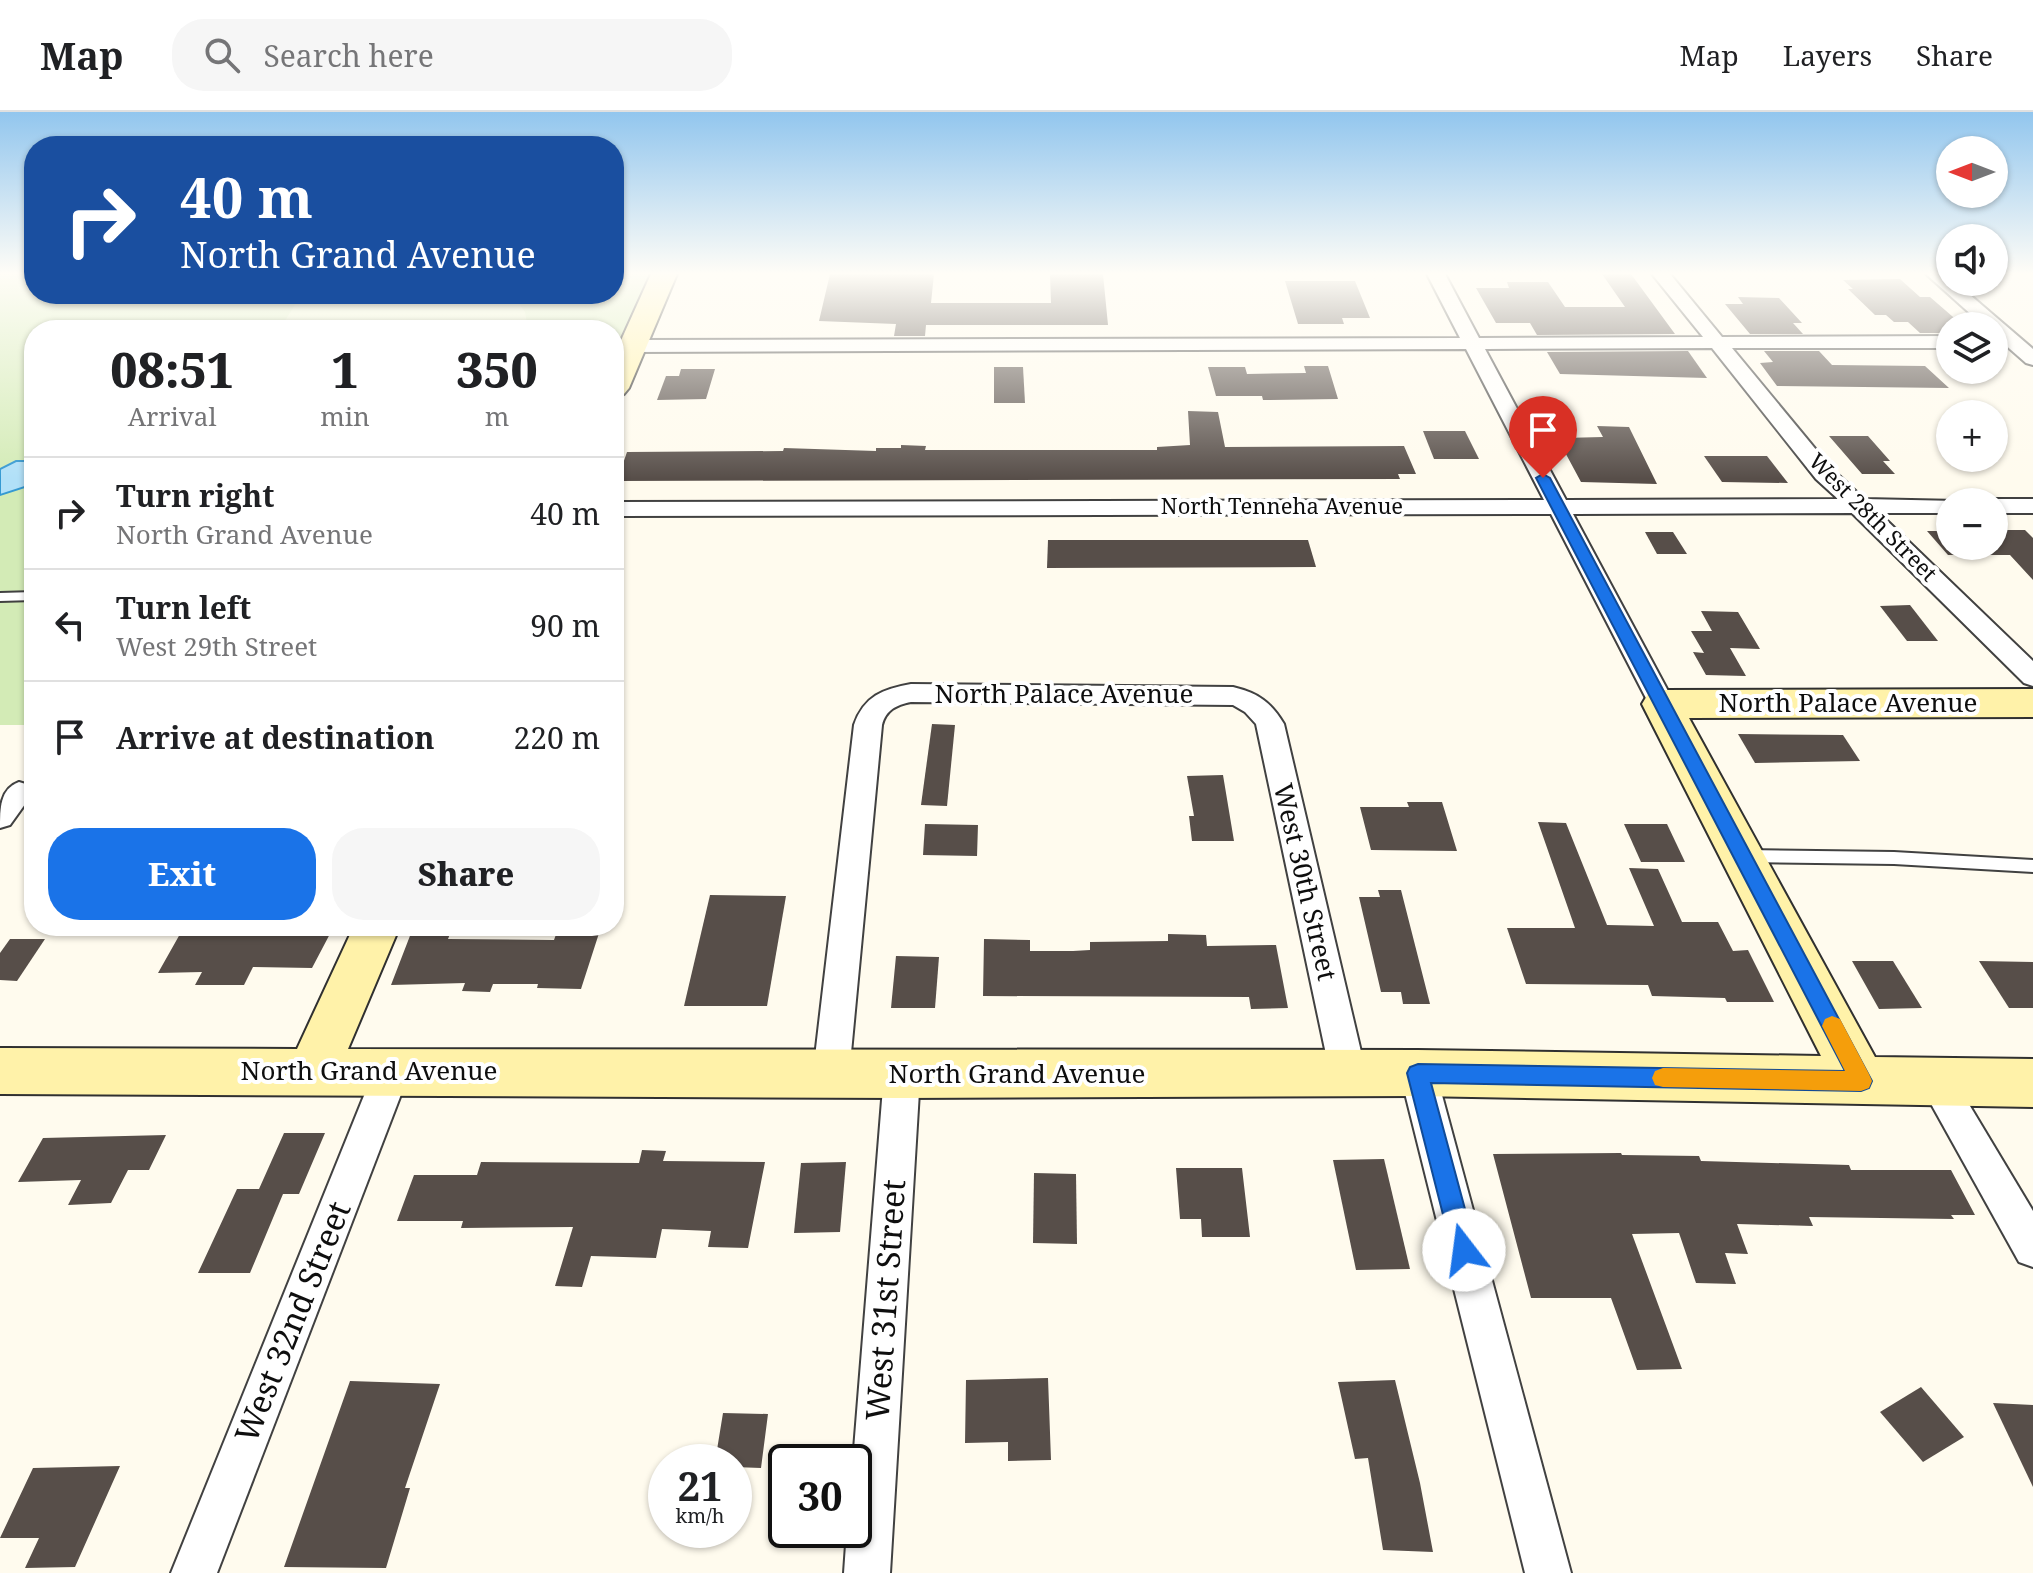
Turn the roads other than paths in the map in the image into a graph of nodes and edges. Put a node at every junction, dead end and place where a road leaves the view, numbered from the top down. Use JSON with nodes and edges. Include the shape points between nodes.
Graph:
{"nodes":[{"id":1,"x":635,"y":342,"type":"edge"},
{"id":2,"x":1908,"y":342,"type":"edge"},
{"id":3,"x":2014,"y":342,"type":"edge"},
{"id":4,"x":1472,"y":343,"type":"junction"},
{"id":5,"x":1717,"y":343,"type":"junction"},
{"id":6,"x":633,"y":346,"type":"junction"},
{"id":7,"x":2033,"y":359,"type":"edge"},
{"id":8,"x":624,"y":366,"type":"edge"},
{"id":9,"x":1557,"y":505,"type":"junction"},
{"id":10,"x":1857,"y":506,"type":"junction"},
{"id":11,"x":1936,"y":506,"type":"edge"},
{"id":12,"x":2008,"y":506,"type":"edge"},
{"id":13,"x":2033,"y":506,"type":"edge"},
{"id":14,"x":624,"y":509,"type":"edge"},
{"id":15,"x":24,"y":596,"type":"edge"},
{"id":16,"x":0,"y":597,"type":"edge"},
{"id":17,"x":2033,"y":677,"type":"edge"},
{"id":18,"x":1248,"y":699,"type":"joint"},
{"id":19,"x":2033,"y":703,"type":"edge"},
{"id":20,"x":1662,"y":704,"type":"junction"},
{"id":21,"x":19,"y":793,"type":"dead end"},
{"id":22,"x":0,"y":817,"type":"edge"},
{"id":23,"x":1744,"y":856,"type":"junction"},
{"id":24,"x":2033,"y":866,"type":"edge"},
{"id":25,"x":373,"y":936,"type":"edge"},
{"id":26,"x":0,"y":1071,"type":"edge"},
{"id":27,"x":313,"y":1071,"type":"junction"},
{"id":28,"x":392,"y":1071,"type":"junction"},
{"id":29,"x":1348,"y":1073,"type":"junction"},
{"id":30,"x":1418,"y":1073,"type":"junction"},
{"id":31,"x":831,"y":1074,"type":"junction"},
{"id":32,"x":902,"y":1075,"type":"junction"},
{"id":33,"x":1861,"y":1081,"type":"junction"},
{"id":34,"x":1937,"y":1082,"type":"junction"},
{"id":35,"x":2033,"y":1083,"type":"edge"},
{"id":36,"x":2033,"y":1248,"type":"edge"},
{"id":37,"x":194,"y":1573,"type":"edge"},
{"id":38,"x":867,"y":1573,"type":"edge"},
{"id":39,"x":1548,"y":1573,"type":"edge"}],
"edges":[{"from":1,"to":6,"type":"street"},
{"from":2,"to":5,"type":"street"},
{"from":3,"to":7,"type":"street"},
{"from":4,"to":5,"type":"street"},
{"from":4,"to":6,"type":"street"},
{"from":4,"to":9,"type":"street"},
{"from":5,"to":10,"type":"street","name":"West 28th Street","via":[[1824,474]]},
{"from":6,"to":8,"type":"street"},
{"from":9,"to":10,"type":"street","name":"North Tenneha Avenue"},
{"from":9,"to":14,"type":"street","name":"North Tenneha Avenue"},
{"from":9,"to":20,"type":"street"},
{"from":10,"to":11,"type":"street","name":"North Tenneha Avenue"},
{"from":10,"to":17,"type":"street","name":"West 28th Street"},
{"from":12,"to":13,"type":"street"},
{"from":15,"to":16,"type":"lane"},
{"from":18,"to":29,"type":"street","name":"West 30th Street","via":[[1270,724]]},
{"from":18,"to":31,"type":"street","name":"North Palace Avenue","via":[[911,693],[882,701],[868,725]]},
{"from":19,"to":20,"type":"street","name":"North Palace Avenue"},
{"from":20,"to":23,"type":"street"},
{"from":21,"to":22,"type":"street"},
{"from":23,"to":24,"type":"lane"},
{"from":23,"to":33,"type":"street"},
{"from":25,"to":27,"type":"street"},
{"from":26,"to":27,"type":"street","name":"North Grand Avenue"},
{"from":27,"to":28,"type":"street","name":"North Grand Avenue"},
{"from":28,"to":31,"type":"street","name":"North Grand Avenue"},
{"from":28,"to":37,"type":"street","name":"West 32nd Street"},
{"from":29,"to":30,"type":"street","name":"North Grand Avenue"},
{"from":29,"to":32,"type":"street","name":"North Grand Avenue"},
{"from":30,"to":33,"type":"street","name":"North Grand Avenue"},
{"from":30,"to":39,"type":"street"},
{"from":31,"to":32,"type":"street","name":"North Grand Avenue"},
{"from":32,"to":38,"type":"street","name":"West 31st Street"},
{"from":33,"to":34,"type":"street","name":"North Grand Avenue"},
{"from":34,"to":35,"type":"street","name":"North Grand Avenue"},
{"from":34,"to":36,"type":"street"}]}
